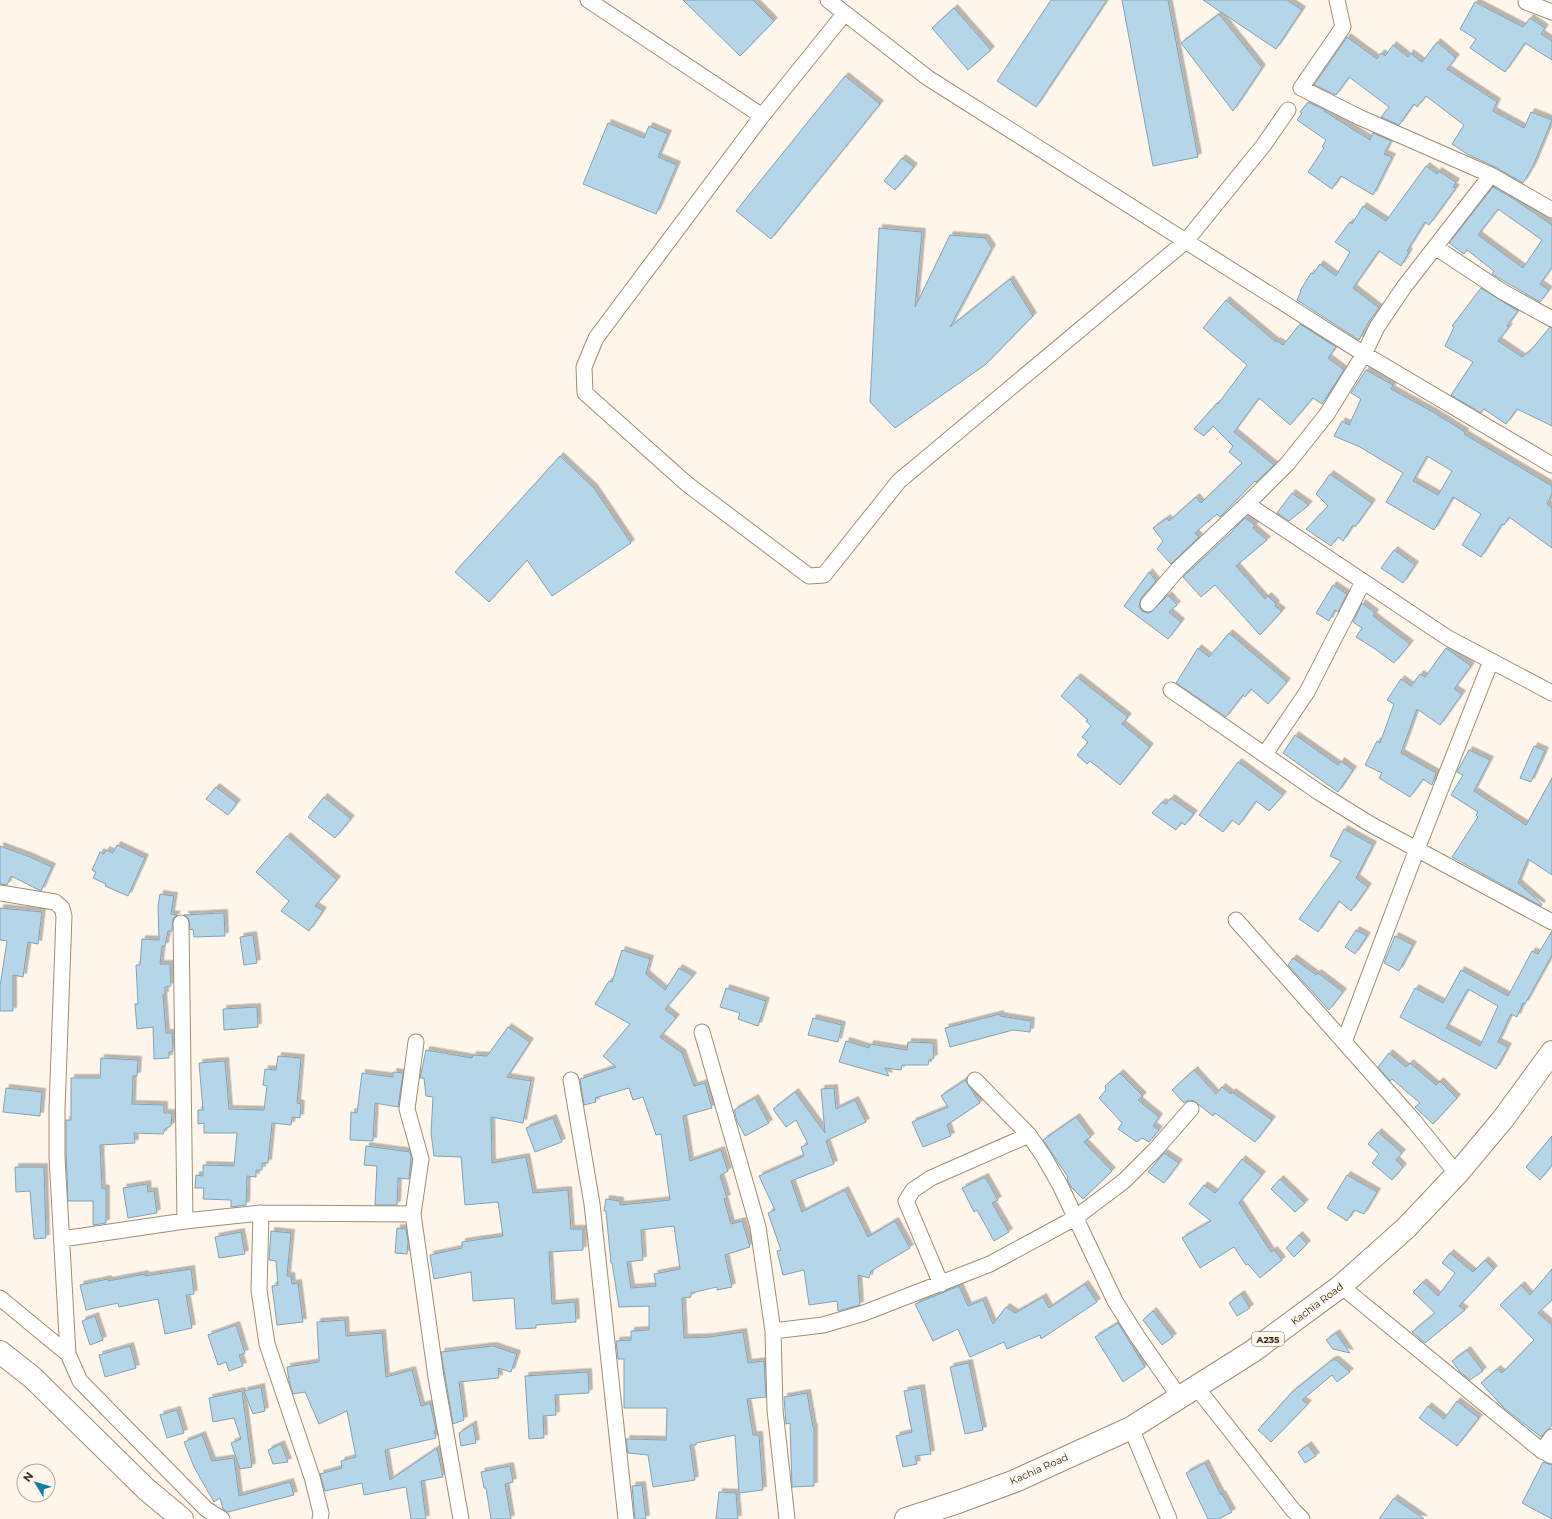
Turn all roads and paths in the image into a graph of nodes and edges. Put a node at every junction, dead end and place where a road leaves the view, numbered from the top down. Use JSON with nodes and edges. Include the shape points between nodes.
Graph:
{"nodes":[{"id":1,"x":588,"y":0,"type":"edge"},
{"id":2,"x":828,"y":0,"type":"edge"},
{"id":3,"x":1337,"y":0,"type":"edge"},
{"id":4,"x":1526,"y":2,"type":"dead end"},
{"id":5,"x":1552,"y":12,"type":"edge"},
{"id":6,"x":845,"y":13,"type":"junction"},
{"id":7,"x":1288,"y":110,"type":"dead end"},
{"id":8,"x":762,"y":116,"type":"junction"},
{"id":9,"x":1491,"y":175,"type":"junction"},
{"id":10,"x":1552,"y":210,"type":"edge"},
{"id":11,"x":1186,"y":241,"type":"junction"},
{"id":12,"x":1435,"y":247,"type":"junction"},
{"id":13,"x":1552,"y":319,"type":"edge"},
{"id":14,"x":1364,"y":354,"type":"junction"},
{"id":15,"x":1552,"y":465,"type":"edge"},
{"id":16,"x":1247,"y":504,"type":"junction"},
{"id":17,"x":1363,"y":582,"type":"junction"},
{"id":18,"x":1148,"y":604,"type":"dead end"},
{"id":19,"x":1491,"y":661,"type":"junction"},
{"id":20,"x":1171,"y":690,"type":"dead end"},
{"id":21,"x":1552,"y":693,"type":"edge"},
{"id":22,"x":1264,"y":754,"type":"junction"},
{"id":23,"x":1417,"y":849,"type":"junction"},
{"id":24,"x":0,"y":893,"type":"edge"},
{"id":25,"x":1236,"y":920,"type":"dead end"},
{"id":26,"x":1552,"y":922,"type":"edge"},
{"id":27,"x":181,"y":923,"type":"dead end"},
{"id":28,"x":702,"y":1032,"type":"dead end"},
{"id":29,"x":416,"y":1042,"type":"dead end"},
{"id":30,"x":1344,"y":1042,"type":"junction"},
{"id":31,"x":1551,"y":1056,"type":"edge"},
{"id":32,"x":571,"y":1080,"type":"dead end"},
{"id":33,"x":974,"y":1080,"type":"dead end"},
{"id":34,"x":1191,"y":1109,"type":"dead end"},
{"id":35,"x":1029,"y":1135,"type":"junction"},
{"id":36,"x":1457,"y":1174,"type":"junction"},
{"id":37,"x":262,"y":1213,"type":"junction"},
{"id":38,"x":413,"y":1214,"type":"junction"},
{"id":39,"x":1075,"y":1218,"type":"junction"},
{"id":40,"x":185,"y":1221,"type":"junction"},
{"id":41,"x":62,"y":1239,"type":"junction"},
{"id":42,"x":941,"y":1284,"type":"junction"},
{"id":43,"x":1341,"y":1286,"type":"junction"},
{"id":44,"x":0,"y":1298,"type":"edge"},
{"id":45,"x":774,"y":1331,"type":"junction"},
{"id":46,"x":0,"y":1352,"type":"edge"},
{"id":47,"x":68,"y":1354,"type":"junction"},
{"id":48,"x":1189,"y":1393,"type":"junction"},
{"id":49,"x":1132,"y":1428,"type":"junction"},
{"id":50,"x":1552,"y":1437,"type":"edge"},
{"id":51,"x":1547,"y":1454,"type":"edge"},
{"id":52,"x":182,"y":1519,"type":"edge"},
{"id":53,"x":222,"y":1519,"type":"edge"},
{"id":54,"x":320,"y":1519,"type":"edge"},
{"id":55,"x":461,"y":1519,"type":"edge"},
{"id":56,"x":626,"y":1519,"type":"edge"},
{"id":57,"x":786,"y":1519,"type":"edge"},
{"id":58,"x":906,"y":1519,"type":"edge"},
{"id":59,"x":1169,"y":1519,"type":"edge"},
{"id":60,"x":1302,"y":1519,"type":"edge"}],
"edges":[{"from":1,"to":8,"type":"street"},
{"from":2,"to":6,"type":"street"},
{"from":3,"to":9,"type":"street","via":[[1343,27],[1301,88],[1361,118]]},
{"from":4,"to":5,"type":"street"},
{"from":6,"to":8,"type":"street"},
{"from":6,"to":11,"type":"street","via":[[928,78]]},
{"from":7,"to":11,"type":"street","via":[[1263,146]]},
{"from":8,"to":11,"type":"street","via":[[596,338],[584,367],[585,393],[687,484],[809,576],[824,575],[899,480]]},
{"from":9,"to":10,"type":"street"},
{"from":9,"to":12,"type":"street"},
{"from":11,"to":14,"type":"street"},
{"from":12,"to":13,"type":"street","via":[[1503,292]]},
{"from":12,"to":14,"type":"street","via":[[1396,298],[1377,327]]},
{"from":14,"to":15,"type":"street"},
{"from":14,"to":16,"type":"street","via":[[1328,414],[1288,463]]},
{"from":16,"to":17,"type":"street"},
{"from":16,"to":18,"type":"street","via":[[1178,570]]},
{"from":17,"to":19,"type":"street","via":[[1448,638]]},
{"from":17,"to":22,"type":"street","via":[[1307,692]]},
{"from":19,"to":21,"type":"street"},
{"from":19,"to":23,"type":"street"},
{"from":20,"to":22,"type":"street"},
{"from":22,"to":23,"type":"street","via":[[1320,793]]},
{"from":23,"to":26,"type":"street"},
{"from":23,"to":30,"type":"street"},
{"from":24,"to":41,"type":"street","via":[[55,902],[62,908],[64,916],[57,1108]]},
{"from":25,"to":30,"type":"street"},
{"from":27,"to":40,"type":"street"},
{"from":28,"to":45,"type":"street","via":[[758,1227]]},
{"from":29,"to":38,"type":"street","via":[[408,1109],[421,1159]]},
{"from":30,"to":36,"type":"street"},
{"from":31,"to":36,"type":"highway","name":"Kachia Road","number":"A235"},
{"from":32,"to":56,"type":"street","via":[[592,1204]]},
{"from":33,"to":35,"type":"street"},
{"from":34,"to":39,"type":"street","via":[[1124,1182]]},
{"from":35,"to":39,"type":"street","via":[[1060,1185]]},
{"from":35,"to":42,"type":"street","via":[[931,1178],[914,1190],[906,1201]]},
{"from":36,"to":43,"type":"highway","name":"Kachia Road","number":"A235","via":[[1406,1228]]},
{"from":37,"to":38,"type":"street"},
{"from":37,"to":40,"type":"street"},
{"from":37,"to":54,"type":"street","via":[[259,1290],[267,1344],[312,1477],[321,1513]]},
{"from":38,"to":55,"type":"street","via":[[436,1377]]},
{"from":39,"to":42,"type":"street","via":[[990,1264]]},
{"from":39,"to":48,"type":"street","via":[[1115,1301],[1137,1336]]},
{"from":40,"to":41,"type":"street"},
{"from":41,"to":47,"type":"street"},
{"from":42,"to":45,"type":"street","via":[[864,1313],[823,1325]]},
{"from":43,"to":48,"type":"highway","name":"Kachia Road","number":"A235"},
{"from":43,"to":51,"type":"street"},
{"from":44,"to":47,"type":"street"},
{"from":45,"to":57,"type":"street","via":[[775,1410]]},
{"from":46,"to":52,"type":"highway","via":[[33,1378],[146,1489]]},
{"from":47,"to":53,"type":"street","via":[[80,1381],[206,1509]]},
{"from":48,"to":49,"type":"highway","name":"Kachia Road","number":"A235"},
{"from":48,"to":60,"type":"street"},
{"from":49,"to":58,"type":"highway","name":"Kachia Road","number":"A235","via":[[1015,1481]]},
{"from":49,"to":59,"type":"street"},
{"from":50,"to":51,"type":"street"}]}
